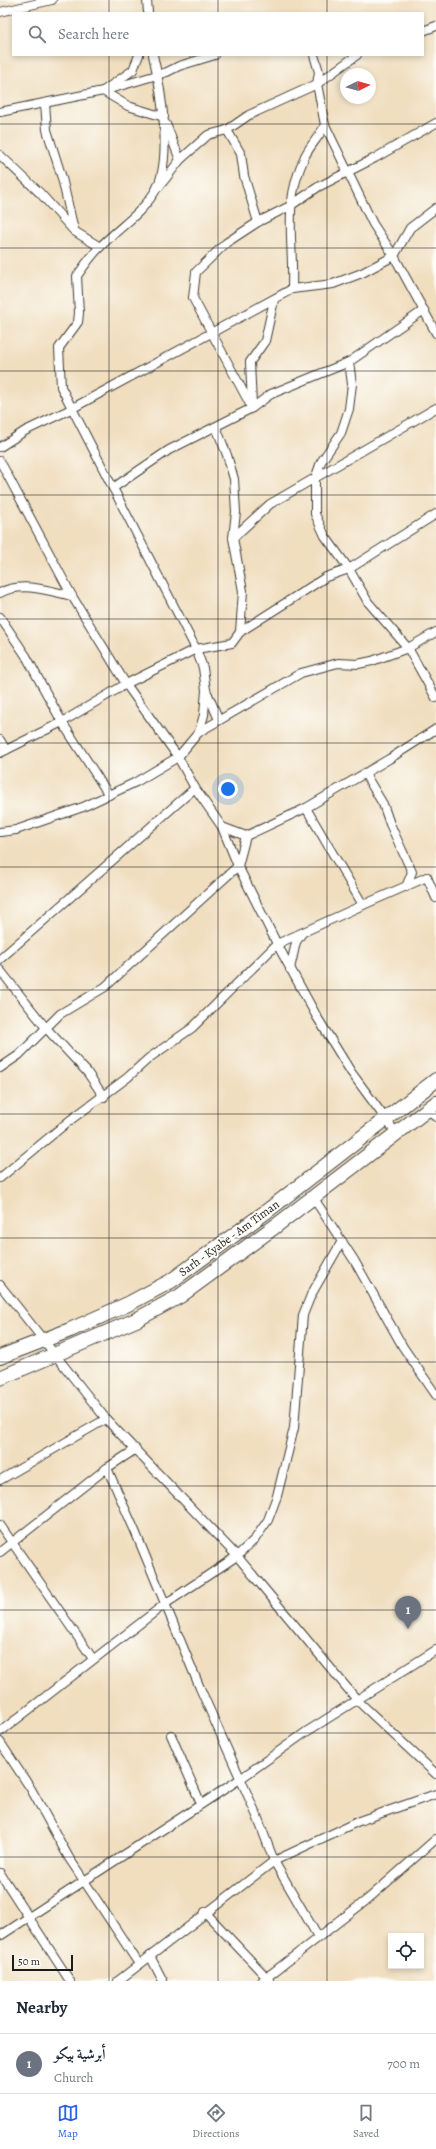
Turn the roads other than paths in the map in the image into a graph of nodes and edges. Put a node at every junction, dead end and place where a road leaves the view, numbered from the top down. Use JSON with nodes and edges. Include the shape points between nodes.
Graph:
{"nodes":[{"id":1,"x":52,"y":0,"type":"edge"},
{"id":2,"x":147,"y":0,"type":"edge"},
{"id":3,"x":41,"y":1,"type":"edge"},
{"id":4,"x":0,"y":12,"type":"edge"},
{"id":5,"x":148,"y":12,"type":"edge"},
{"id":6,"x":436,"y":26,"type":"edge"},
{"id":7,"x":424,"y":31,"type":"edge"},
{"id":8,"x":139,"y":56,"type":"edge"},
{"id":9,"x":153,"y":56,"type":"edge"},
{"id":10,"x":212,"y":56,"type":"edge"},
{"id":11,"x":314,"y":56,"type":"edge"},
{"id":12,"x":356,"y":56,"type":"edge"},
{"id":13,"x":158,"y":74,"type":"junction"},
{"id":14,"x":317,"y":84,"type":"junction"},
{"id":15,"x":103,"y":91,"type":"junction"},
{"id":16,"x":45,"y":103,"type":"junction"},
{"id":17,"x":0,"y":112,"type":"edge"},
{"id":18,"x":164,"y":117,"type":"junction"},
{"id":19,"x":436,"y":123,"type":"edge"},
{"id":20,"x":325,"y":125,"type":"junction"},
{"id":21,"x":227,"y":130,"type":"junction"},
{"id":22,"x":0,"y":155,"type":"edge"},
{"id":23,"x":180,"y":160,"type":"junction"},
{"id":24,"x":349,"y":172,"type":"junction"},
{"id":25,"x":155,"y":193,"type":"junction"},
{"id":26,"x":290,"y":206,"type":"junction"},
{"id":27,"x":436,"y":208,"type":"edge"},
{"id":28,"x":258,"y":222,"type":"junction"},
{"id":29,"x":74,"y":231,"type":"junction"},
{"id":30,"x":100,"y":247,"type":"junction"},
{"id":31,"x":394,"y":256,"type":"junction"},
{"id":32,"x":292,"y":289,"type":"junction"},
{"id":33,"x":274,"y":300,"type":"junction"},
{"id":34,"x":424,"y":310,"type":"junction"},
{"id":35,"x":211,"y":333,"type":"junction"},
{"id":36,"x":436,"y":333,"type":"edge"},
{"id":37,"x":349,"y":362,"type":"junction"},
{"id":38,"x":252,"y":408,"type":"junction"},
{"id":39,"x":436,"y":408,"type":"edge"},
{"id":40,"x":71,"y":409,"type":"junction"},
{"id":41,"x":216,"y":427,"type":"junction"},
{"id":42,"x":0,"y":447,"type":"edge"},
{"id":43,"x":0,"y":461,"type":"edge"},
{"id":44,"x":315,"y":479,"type":"junction"},
{"id":45,"x":113,"y":488,"type":"junction"},
{"id":46,"x":436,"y":514,"type":"edge"},
{"id":47,"x":233,"y":538,"type":"junction"},
{"id":48,"x":349,"y":569,"type":"junction"},
{"id":49,"x":0,"y":593,"type":"edge"},
{"id":50,"x":72,"y":596,"type":"junction"},
{"id":51,"x":0,"y":617,"type":"edge"},
{"id":52,"x":240,"y":632,"type":"junction"},
{"id":53,"x":436,"y":632,"type":"edge"},
{"id":54,"x":408,"y":648,"type":"junction"},
{"id":55,"x":196,"y":649,"type":"junction"},
{"id":56,"x":126,"y":684,"type":"junction"},
{"id":57,"x":206,"y":690,"type":"junction"},
{"id":58,"x":436,"y":698,"type":"edge"},
{"id":59,"x":219,"y":720,"type":"junction"},
{"id":60,"x":62,"y":722,"type":"junction"},
{"id":61,"x":436,"y":728,"type":"edge"},
{"id":62,"x":199,"y":732,"type":"junction"},
{"id":63,"x":0,"y":740,"type":"edge"},
{"id":64,"x":3,"y":751,"type":"edge"},
{"id":65,"x":178,"y":757,"type":"junction"},
{"id":66,"x":365,"y":774,"type":"junction"},
{"id":67,"x":195,"y":788,"type":"junction"},
{"id":68,"x":109,"y":795,"type":"junction"},
{"id":69,"x":306,"y":808,"type":"junction"},
{"id":70,"x":222,"y":827,"type":"junction"},
{"id":71,"x":0,"y":832,"type":"edge"},
{"id":72,"x":246,"y":836,"type":"junction"},
{"id":73,"x":238,"y":866,"type":"junction"},
{"id":74,"x":427,"y":877,"type":"junction"},
{"id":75,"x":436,"y":883,"type":"edge"},
{"id":76,"x":406,"y":887,"type":"junction"},
{"id":77,"x":436,"y":898,"type":"edge"},
{"id":78,"x":363,"y":905,"type":"junction"},
{"id":79,"x":302,"y":932,"type":"junction"},
{"id":80,"x":276,"y":944,"type":"junction"},
{"id":81,"x":0,"y":959,"type":"edge"},
{"id":82,"x":290,"y":969,"type":"junction"},
{"id":83,"x":0,"y":970,"type":"edge"},
{"id":84,"x":46,"y":1028,"type":"junction"},
{"id":85,"x":0,"y":1068,"type":"edge"},
{"id":86,"x":436,"y":1080,"type":"edge"},
{"id":87,"x":104,"y":1097,"type":"junction"},
{"id":88,"x":434,"y":1110,"type":"edge"},
{"id":89,"x":385,"y":1119,"type":"junction"},
{"id":90,"x":396,"y":1133,"type":"junction"},
{"id":91,"x":0,"y":1178,"type":"edge"},
{"id":92,"x":313,"y":1197,"type":"junction"},
{"id":93,"x":342,"y":1241,"type":"junction"},
{"id":94,"x":0,"y":1285,"type":"edge"},
{"id":95,"x":44,"y":1339,"type":"junction"},
{"id":96,"x":55,"y":1356,"type":"junction"},
{"id":97,"x":0,"y":1357,"type":"edge"},
{"id":98,"x":0,"y":1378,"type":"edge"},
{"id":99,"x":436,"y":1395,"type":"edge"},
{"id":100,"x":106,"y":1419,"type":"junction"},
{"id":101,"x":136,"y":1449,"type":"junction"},
{"id":102,"x":107,"y":1468,"type":"junction"},
{"id":103,"x":0,"y":1480,"type":"edge"},
{"id":104,"x":0,"y":1525,"type":"edge"},
{"id":105,"x":13,"y":1542,"type":"junction"},
{"id":106,"x":0,"y":1552,"type":"edge"},
{"id":107,"x":237,"y":1556,"type":"junction"},
{"id":108,"x":165,"y":1604,"type":"junction"},
{"id":109,"x":436,"y":1650,"type":"edge"},
{"id":110,"x":93,"y":1659,"type":"junction"},
{"id":111,"x":358,"y":1701,"type":"junction"},
{"id":112,"x":0,"y":1732,"type":"edge"},
{"id":113,"x":171,"y":1735,"type":"dead end"},
{"id":114,"x":0,"y":1742,"type":"edge"},
{"id":115,"x":436,"y":1774,"type":"edge"},
{"id":116,"x":240,"y":1779,"type":"junction"},
{"id":117,"x":436,"y":1794,"type":"edge"},
{"id":118,"x":201,"y":1804,"type":"junction"},
{"id":119,"x":436,"y":1839,"type":"edge"},
{"id":120,"x":274,"y":1861,"type":"junction"},
{"id":121,"x":0,"y":1873,"type":"edge"},
{"id":122,"x":85,"y":1881,"type":"junction"},
{"id":123,"x":205,"y":1912,"type":"junction"},
{"id":124,"x":28,"y":1917,"type":"junction"},
{"id":125,"x":0,"y":1936,"type":"edge"},
{"id":126,"x":318,"y":1937,"type":"junction"},
{"id":127,"x":150,"y":1956,"type":"junction"},
{"id":128,"x":140,"y":1964,"type":"junction"},
{"id":129,"x":266,"y":1980,"type":"edge"},
{"id":130,"x":70,"y":1981,"type":"edge"},
{"id":131,"x":118,"y":1981,"type":"edge"},
{"id":132,"x":163,"y":1981,"type":"edge"}],
"edges":[{"from":1,"to":3,"type":"street"},
{"from":2,"to":5,"type":"street"},
{"from":3,"to":4,"type":"street"},
{"from":6,"to":7,"type":"street"},
{"from":8,"to":15,"type":"street","via":[[133,70]]},
{"from":9,"to":13,"type":"street"},
{"from":10,"to":13,"type":"street"},
{"from":11,"to":14,"type":"street","via":[[319,72]]},
{"from":12,"to":14,"type":"street"},
{"from":13,"to":15,"type":"street"},
{"from":13,"to":18,"type":"street"},
{"from":14,"to":20,"type":"street"},
{"from":14,"to":21,"type":"street","via":[[248,115]]},
{"from":15,"to":16,"type":"street"},
{"from":15,"to":18,"type":"street","via":[[128,106]]},
{"from":16,"to":17,"type":"street"},
{"from":16,"to":29,"type":"street","via":[[47,130],[62,178]]},
{"from":18,"to":23,"type":"street"},
{"from":18,"to":25,"type":"street","via":[[164,162]]},
{"from":19,"to":24,"type":"street"},
{"from":20,"to":24,"type":"street"},
{"from":20,"to":26,"type":"street","via":[[306,155],[295,182]]},
{"from":21,"to":23,"type":"street","via":[[208,135]]},
{"from":21,"to":28,"type":"street","via":[[241,154],[244,176]]},
{"from":22,"to":29,"type":"street","via":[[40,193]]},
{"from":23,"to":25,"type":"street"},
{"from":24,"to":26,"type":"street","via":[[318,187]]},
{"from":24,"to":31,"type":"street","via":[[373,224]]},
{"from":25,"to":30,"type":"street"},
{"from":26,"to":28,"type":"street"},
{"from":26,"to":32,"type":"street"},
{"from":27,"to":31,"type":"street","via":[[410,228]]},
{"from":28,"to":35,"type":"street","via":[[226,244],[196,272],[193,298]]},
{"from":29,"to":30,"type":"street"},
{"from":30,"to":40,"type":"street","via":[[77,276],[78,322],[59,348],[61,387]]},
{"from":31,"to":32,"type":"street","via":[[362,273],[333,284]]},
{"from":31,"to":34,"type":"street"},
{"from":32,"to":33,"type":"street"},
{"from":33,"to":35,"type":"street"},
{"from":33,"to":38,"type":"street","via":[[265,341],[250,362]]},
{"from":34,"to":36,"type":"street"},
{"from":34,"to":37,"type":"street"},
{"from":35,"to":38,"type":"street"},
{"from":35,"to":40,"type":"street"},
{"from":37,"to":38,"type":"street","via":[[271,394]]},
{"from":37,"to":44,"type":"street","via":[[352,384],[349,410],[340,433],[321,462]]},
{"from":38,"to":41,"type":"street"},
{"from":39,"to":44,"type":"street","via":[[336,464]]},
{"from":40,"to":42,"type":"street","via":[[25,431]]},
{"from":40,"to":45,"type":"street"},
{"from":41,"to":45,"type":"street","via":[[169,450]]},
{"from":41,"to":47,"type":"street","via":[[228,455],[234,479],[236,512]]},
{"from":43,"to":50,"type":"street"},
{"from":44,"to":47,"type":"street","via":[[270,504]]},
{"from":44,"to":48,"type":"street","via":[[315,514],[325,536]]},
{"from":45,"to":55,"type":"street"},
{"from":46,"to":48,"type":"street"},
{"from":47,"to":52,"type":"street","via":[[243,591]]},
{"from":48,"to":52,"type":"street","via":[[326,577]]},
{"from":48,"to":54,"type":"street","via":[[368,602]]},
{"from":49,"to":50,"type":"street","via":[[7,589],[22,588]]},
{"from":50,"to":56,"type":"street"},
{"from":51,"to":60,"type":"street","via":[[26,656]]},
{"from":52,"to":55,"type":"street","via":[[232,643]]},
{"from":53,"to":54,"type":"street"},
{"from":54,"to":58,"type":"street"},
{"from":54,"to":59,"type":"street","via":[[372,661],[358,664],[338,663],[301,673]]},
{"from":55,"to":56,"type":"street"},
{"from":55,"to":57,"type":"street","via":[[203,668]]},
{"from":56,"to":60,"type":"street"},
{"from":56,"to":65,"type":"street"},
{"from":57,"to":59,"type":"street"},
{"from":57,"to":62,"type":"street","via":[[204,715]]},
{"from":59,"to":62,"type":"street"},
{"from":60,"to":64,"type":"street"},
{"from":60,"to":68,"type":"street"},
{"from":61,"to":66,"type":"street"},
{"from":62,"to":65,"type":"street"},
{"from":63,"to":64,"type":"street"},
{"from":65,"to":67,"type":"street"},
{"from":65,"to":68,"type":"street"},
{"from":66,"to":69,"type":"street"},
{"from":66,"to":76,"type":"street","via":[[383,804],[412,872]]},
{"from":67,"to":70,"type":"street"},
{"from":67,"to":81,"type":"street"},
{"from":68,"to":71,"type":"street","via":[[16,830]]},
{"from":69,"to":72,"type":"street"},
{"from":69,"to":78,"type":"street"},
{"from":70,"to":72,"type":"street"},
{"from":70,"to":73,"type":"street"},
{"from":72,"to":73,"type":"street"},
{"from":73,"to":80,"type":"street"},
{"from":73,"to":84,"type":"street","via":[[105,987],[60,1014]]},
{"from":74,"to":75,"type":"street"},
{"from":74,"to":76,"type":"street"},
{"from":74,"to":77,"type":"street"},
{"from":76,"to":78,"type":"street"},
{"from":78,"to":79,"type":"street"},
{"from":79,"to":80,"type":"street"},
{"from":79,"to":82,"type":"street","via":[[296,942]]},
{"from":80,"to":82,"type":"street"},
{"from":80,"to":87,"type":"street","via":[[192,1028],[149,1058]]},
{"from":82,"to":89,"type":"street","via":[[351,1072]]},
{"from":83,"to":84,"type":"street"},
{"from":84,"to":85,"type":"street","via":[[19,1055]]},
{"from":84,"to":87,"type":"street","via":[[87,1072]]},
{"from":86,"to":89,"type":"highway","name":"Sarh - Kyabe - Am Timan"},
{"from":87,"to":91,"type":"street","via":[[68,1121]]},
{"from":88,"to":90,"type":"highway","name":"Sarh - Kyabe - Am Timan"},
{"from":89,"to":90,"type":"street"},
{"from":89,"to":95,"type":"highway","name":"Sarh - Kyabe - Am Timan","via":[[267,1211],[171,1281],[128,1304]]},
{"from":90,"to":92,"type":"highway","name":"Sarh - Kyabe - Am Timan"},
{"from":92,"to":93,"type":"street"},
{"from":92,"to":96,"type":"highway","name":"Sarh - Kyabe - Am Timan","via":[[180,1296],[136,1320]]},
{"from":93,"to":99,"type":"street","via":[[403,1347]]},
{"from":93,"to":107,"type":"street","via":[[311,1294],[303,1315],[294,1428],[277,1496],[268,1520],[255,1539]]},
{"from":94,"to":95,"type":"street"},
{"from":95,"to":96,"type":"street"},
{"from":95,"to":97,"type":"highway","name":"Sarh - Kyabe - Am Timan"},
{"from":96,"to":98,"type":"highway","name":"Sarh - Kyabe - Am Timan"},
{"from":96,"to":100,"type":"street"},
{"from":100,"to":101,"type":"street"},
{"from":100,"to":103,"type":"street"},
{"from":101,"to":102,"type":"street"},
{"from":101,"to":107,"type":"street"},
{"from":102,"to":105,"type":"street"},
{"from":102,"to":108,"type":"street"},
{"from":104,"to":105,"type":"street"},
{"from":105,"to":106,"type":"street"},
{"from":105,"to":110,"type":"street"},
{"from":107,"to":108,"type":"street"},
{"from":107,"to":111,"type":"street"},
{"from":108,"to":110,"type":"street"},
{"from":108,"to":116,"type":"street"},
{"from":109,"to":111,"type":"street"},
{"from":110,"to":112,"type":"street"},
{"from":111,"to":115,"type":"street"},
{"from":111,"to":116,"type":"street","via":[[306,1732]]},
{"from":113,"to":118,"type":"street"},
{"from":114,"to":122,"type":"street","via":[[31,1788],[69,1858]]},
{"from":116,"to":118,"type":"street"},
{"from":116,"to":120,"type":"street"},
{"from":117,"to":120,"type":"street","via":[[359,1821]]},
{"from":118,"to":122,"type":"street"},
{"from":119,"to":126,"type":"street","via":[[368,1900]]},
{"from":120,"to":123,"type":"street"},
{"from":120,"to":126,"type":"street"},
{"from":121,"to":124,"type":"street"},
{"from":122,"to":124,"type":"street"},
{"from":122,"to":128,"type":"street"},
{"from":123,"to":127,"type":"street"},
{"from":123,"to":129,"type":"street"},
{"from":124,"to":125,"type":"street"},
{"from":124,"to":130,"type":"street"},
{"from":126,"to":129,"type":"street"},
{"from":127,"to":128,"type":"street"},
{"from":127,"to":132,"type":"street"},
{"from":128,"to":131,"type":"street"}]}
